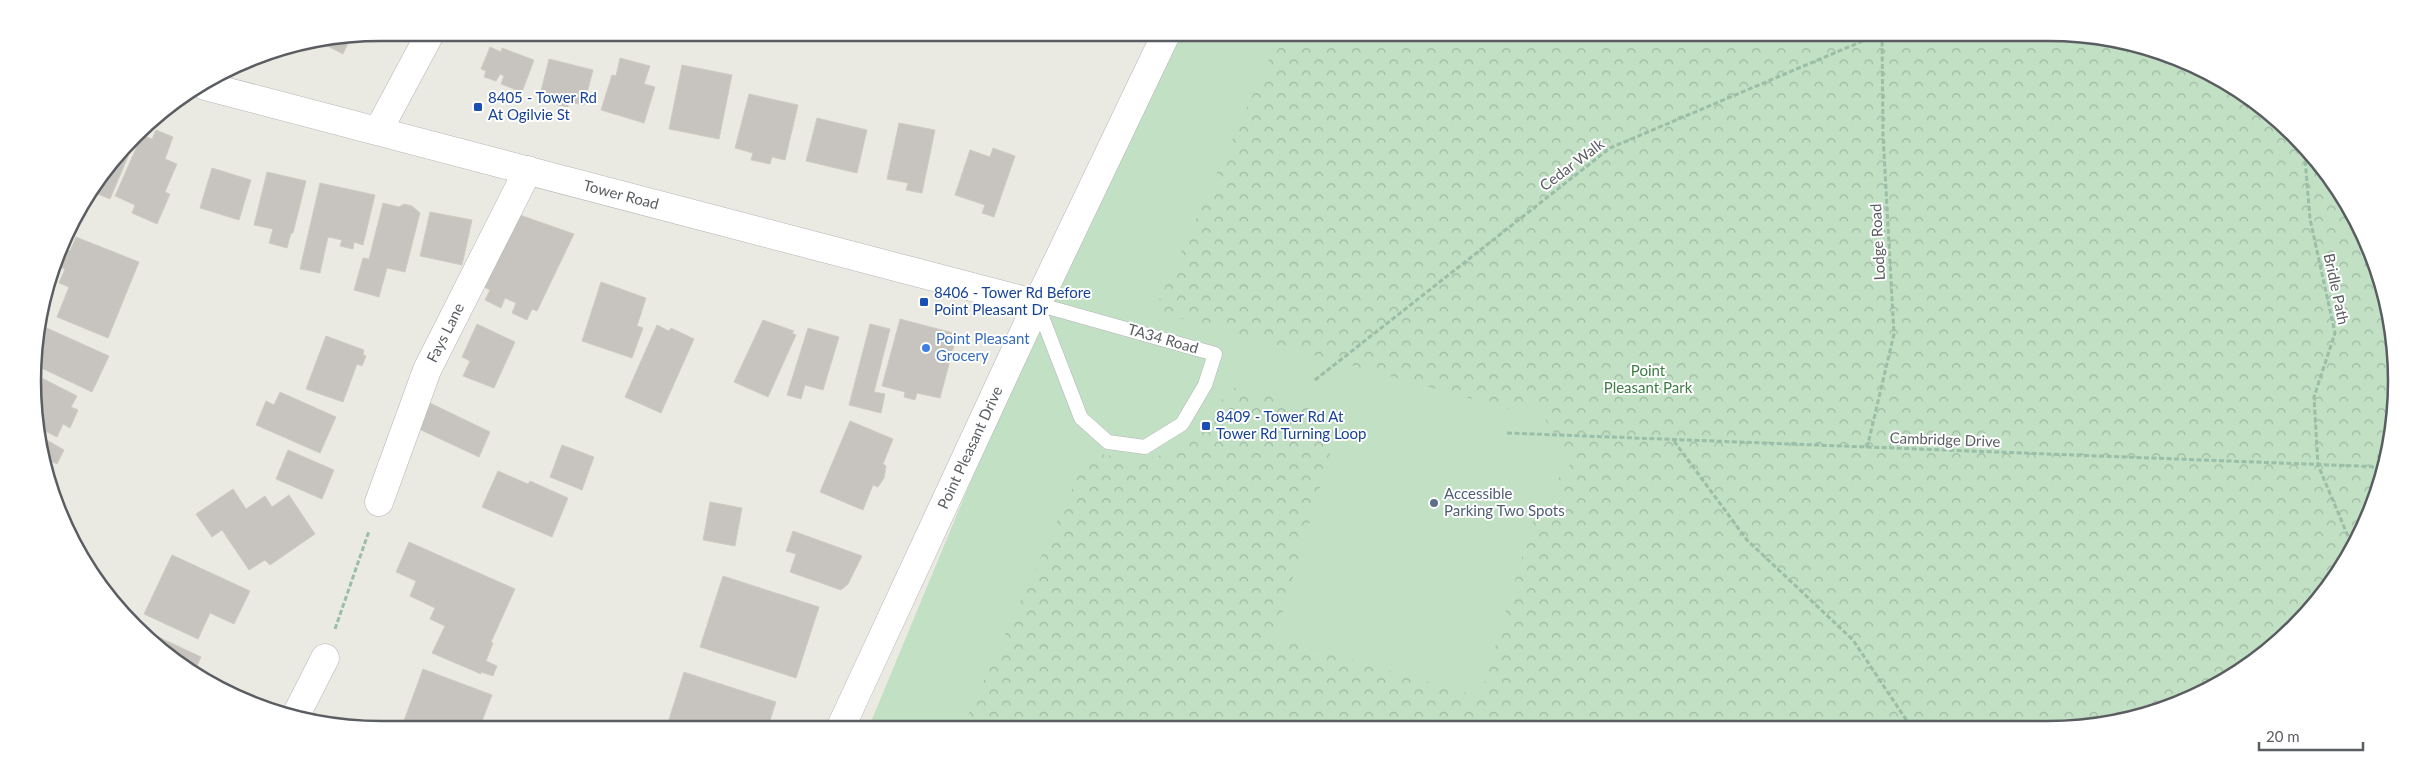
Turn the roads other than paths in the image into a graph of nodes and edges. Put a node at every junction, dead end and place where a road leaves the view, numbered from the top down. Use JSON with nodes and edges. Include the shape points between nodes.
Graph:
{"nodes":[{"id":1,"x":426,"y":41,"type":"edge"},
{"id":2,"x":1163,"y":41,"type":"edge"},
{"id":3,"x":210,"y":88,"type":"edge"},
{"id":4,"x":378,"y":131,"type":"junction"},
{"id":5,"x":528,"y":170,"type":"junction"},
{"id":6,"x":1037,"y":304,"type":"junction"},
{"id":7,"x":379,"y":502,"type":"road end"},
{"id":8,"x":325,"y":658,"type":"road end"},
{"id":9,"x":298,"y":710,"type":"edge"},
{"id":10,"x":844,"y":721,"type":"edge"}],
"edges":[{"from":1,"to":4,"type":"street"},
{"from":2,"to":6,"type":"street","name":"Point Pleasant Drive"},
{"from":3,"to":4,"type":"street","name":"Tower Road"},
{"from":4,"to":5,"type":"street","name":"Tower Road"},
{"from":5,"to":6,"type":"street","name":"Tower Road"},
{"from":5,"to":7,"type":"street","name":"Fays Lane","via":[[427,370]]},
{"from":6,"to":6,"type":"lane","name":"TA34 Road","via":[[1215,354],[1205,385],[1182,424],[1144,447],[1108,442],[1081,418]]},
{"from":6,"to":10,"type":"street","name":"Point Pleasant Drive"},
{"from":8,"to":9,"type":"street"}]}
